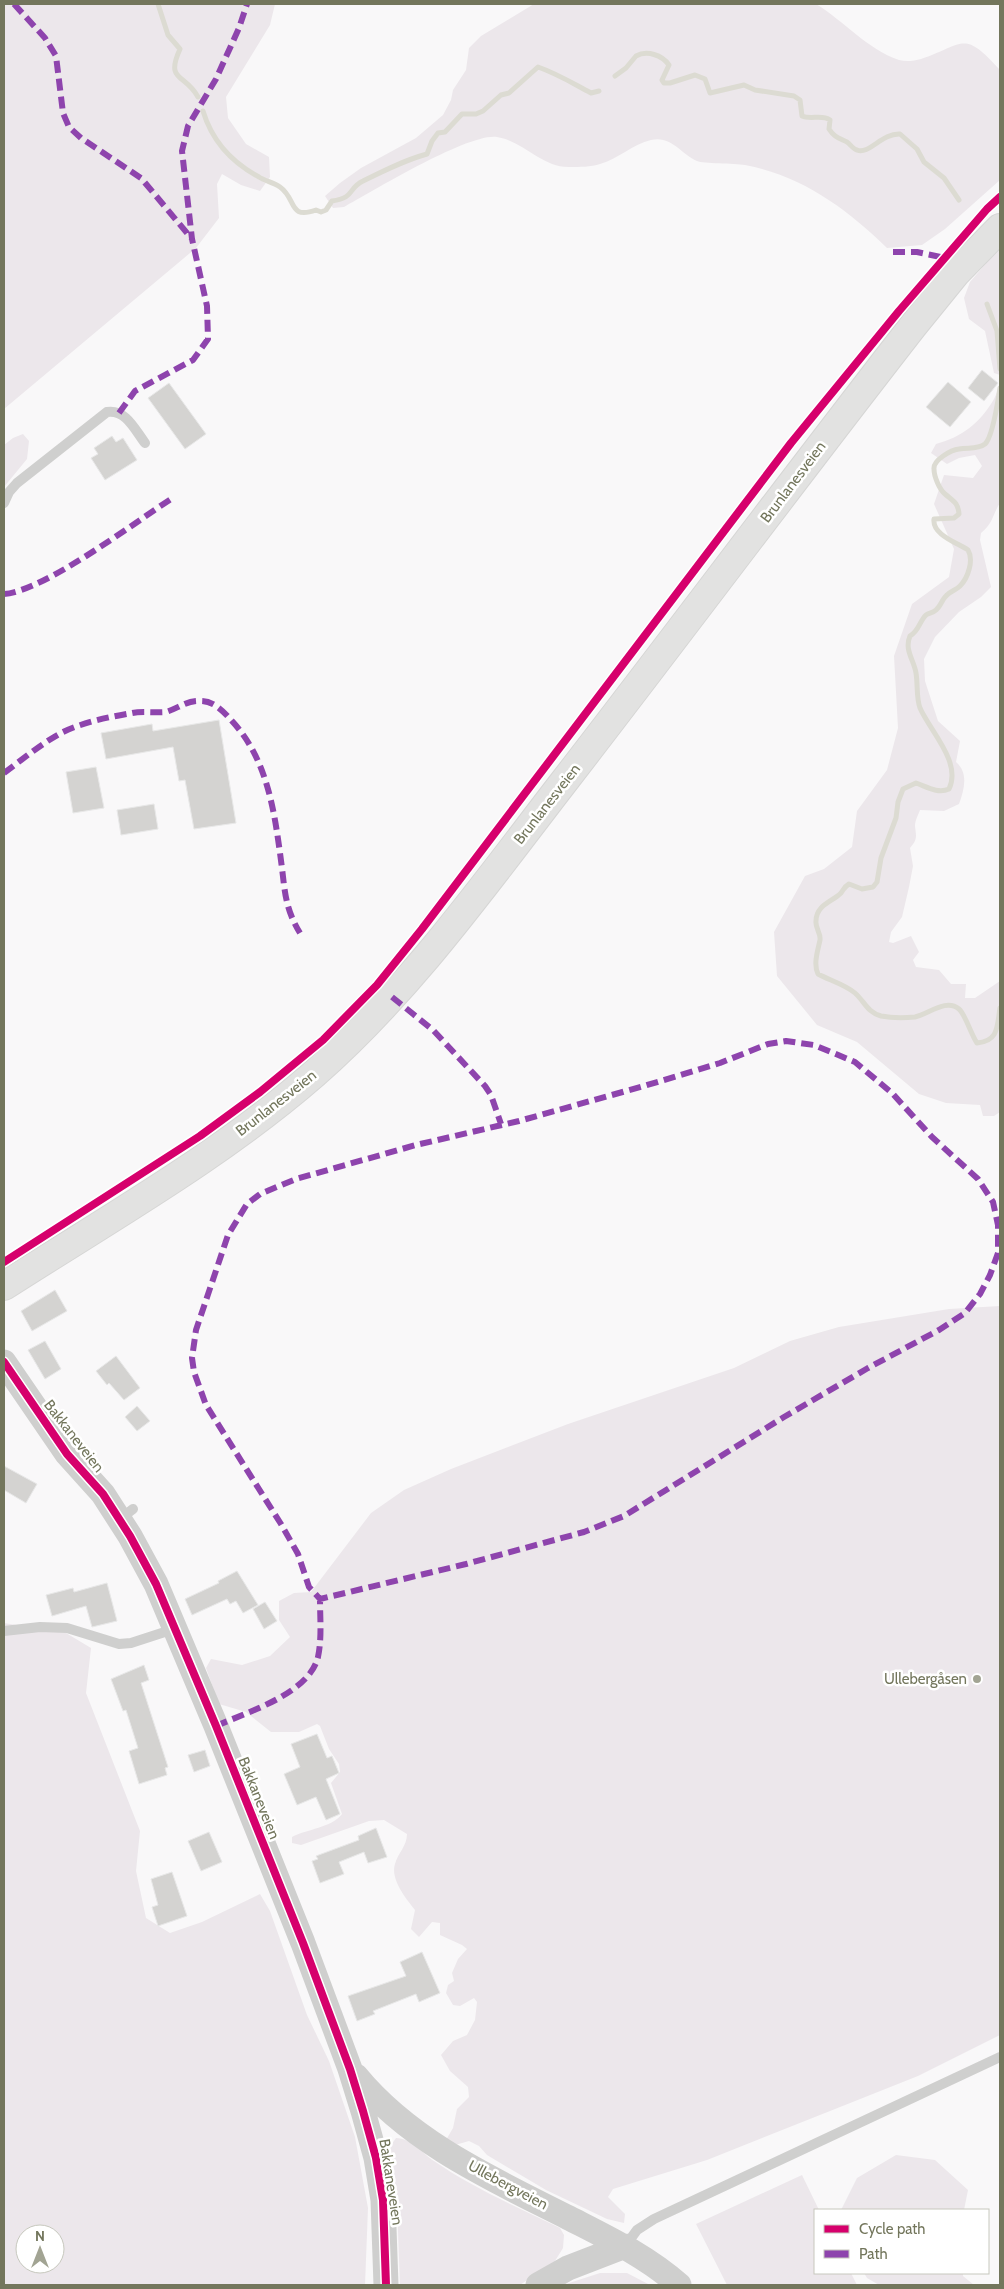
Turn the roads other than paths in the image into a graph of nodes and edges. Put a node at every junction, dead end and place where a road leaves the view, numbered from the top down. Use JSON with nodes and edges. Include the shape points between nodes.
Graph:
{"nodes":[{"id":1,"x":1000,"y":228,"type":"edge"},
{"id":2,"x":145,"y":443,"type":"dead end"},
{"id":3,"x":4,"y":503,"type":"edge"},
{"id":4,"x":4,"y":1286,"type":"edge"},
{"id":5,"x":4,"y":1363,"type":"edge"},
{"id":6,"x":174,"y":1629,"type":"junction"},
{"id":7,"x":4,"y":1631,"type":"edge"},
{"id":8,"x":1000,"y":2058,"type":"edge"},
{"id":9,"x":350,"y":2069,"type":"junction"},
{"id":10,"x":625,"y":2246,"type":"junction"},
{"id":11,"x":386,"y":2285,"type":"edge"},
{"id":12,"x":538,"y":2285,"type":"edge"},
{"id":13,"x":679,"y":2285,"type":"edge"}],
"edges":[{"from":1,"to":4,"type":"main road","name":"Brunlanesveien","via":[[956,273],[913,326],[474,899],[386,1003],[314,1074],[275,1106],[189,1167]]},
{"from":2,"to":3,"type":"lane","via":[[126,417],[107,412],[17,483]]},
{"from":5,"to":6,"type":"street","name":"Bakkaneveien","via":[[67,1454],[103,1494],[127,1514]]},
{"from":6,"to":7,"type":"lane","via":[[119,1644],[67,1628]]},
{"from":6,"to":9,"type":"street","name":"Bakkaneveien","via":[[303,1943]]},
{"from":8,"to":10,"type":"lane","via":[[654,2219],[637,2230]]},
{"from":9,"to":10,"type":"street","name":"Ullebergveien","via":[[379,2102],[436,2145],[496,2181]]},
{"from":9,"to":11,"type":"street","name":"Bakkaneveien","via":[[376,2158],[383,2200]]},
{"from":10,"to":12,"type":"street","via":[[568,2268]]},
{"from":10,"to":13,"type":"street","name":"Ullebergveien"}]}
